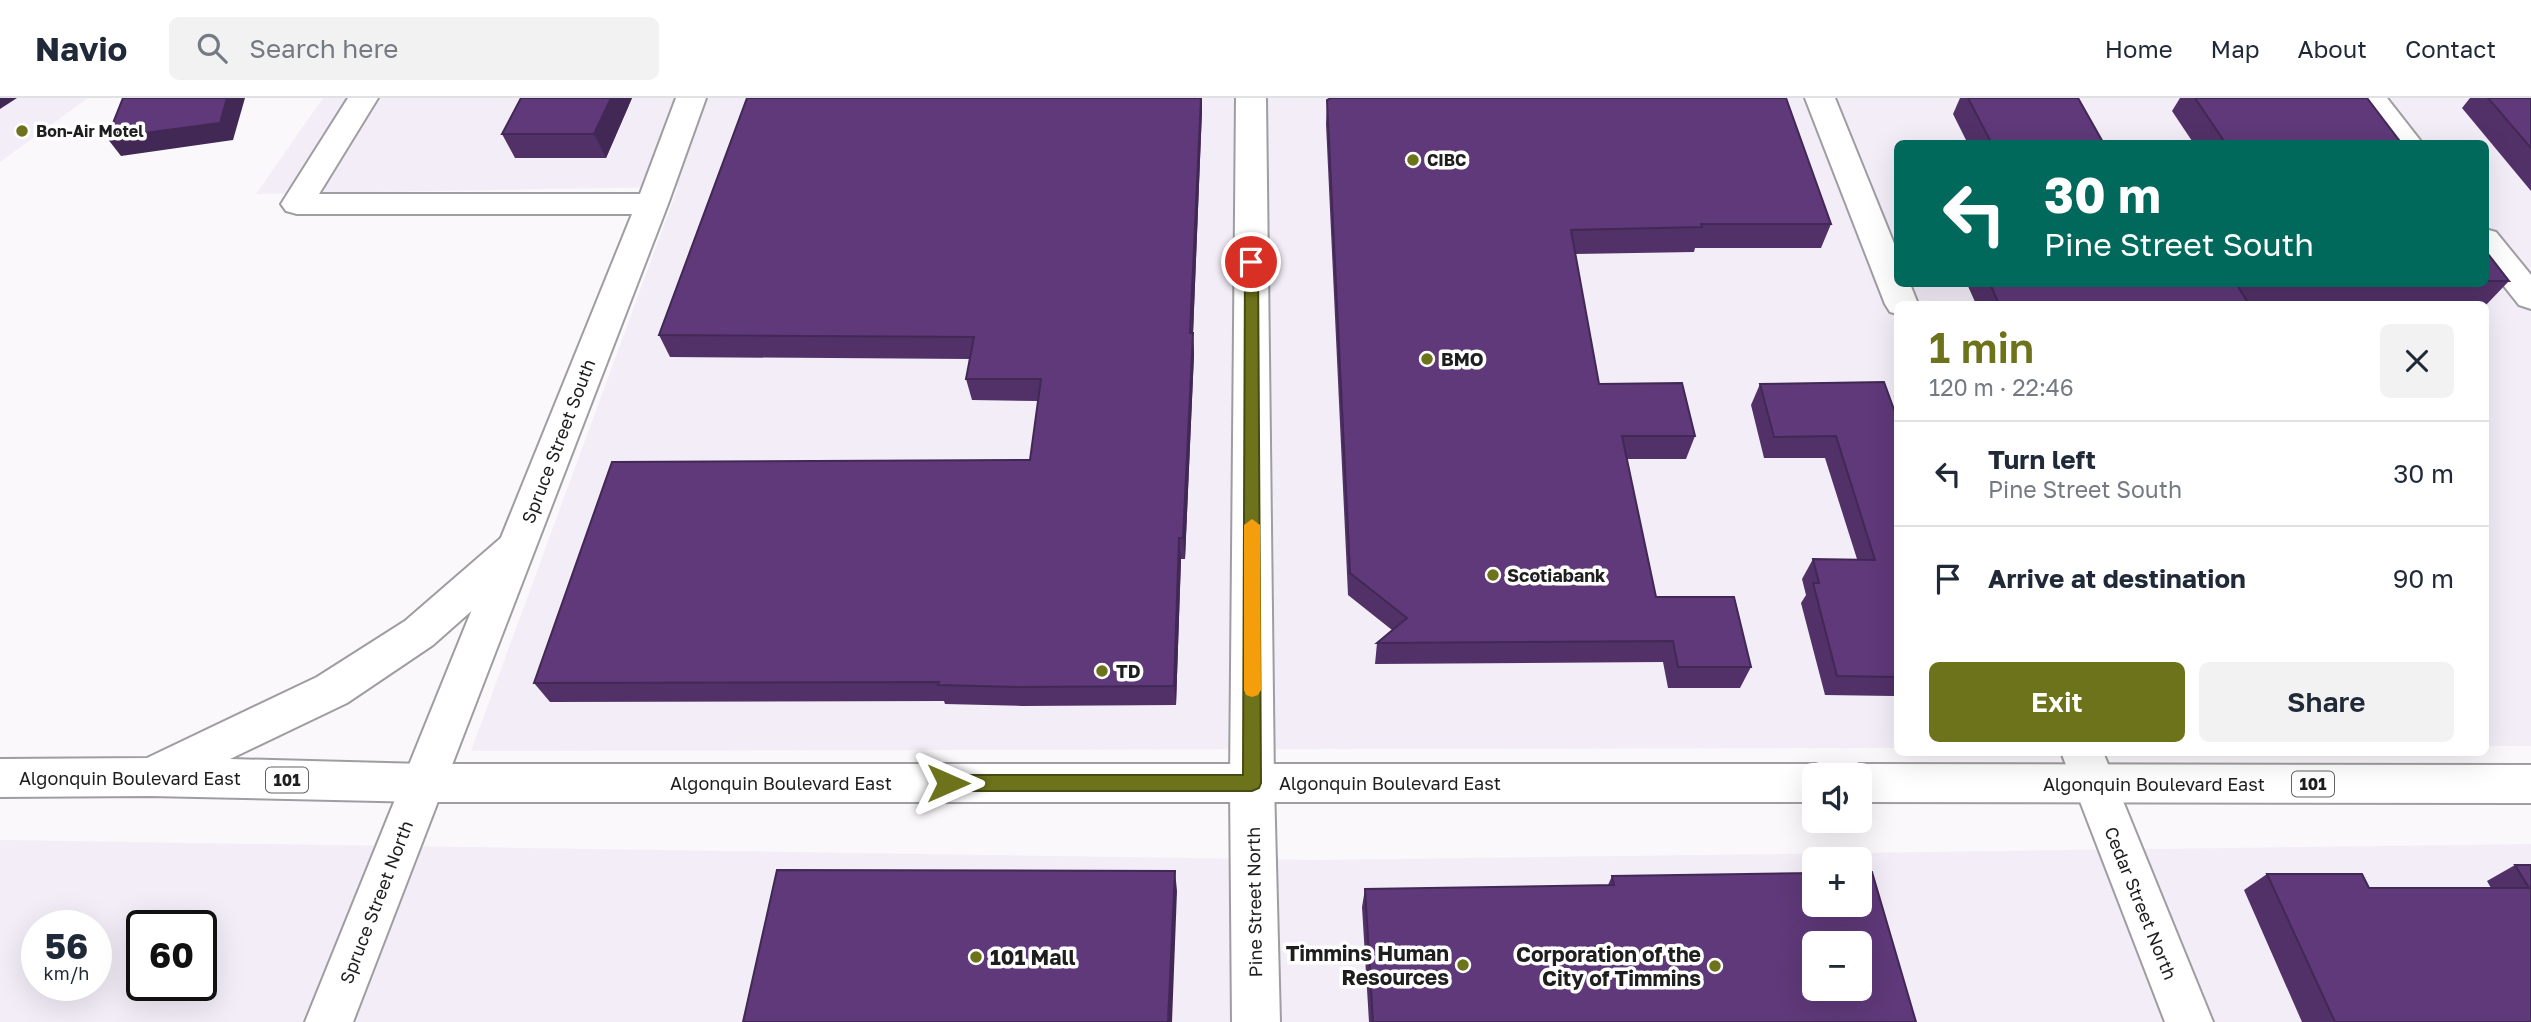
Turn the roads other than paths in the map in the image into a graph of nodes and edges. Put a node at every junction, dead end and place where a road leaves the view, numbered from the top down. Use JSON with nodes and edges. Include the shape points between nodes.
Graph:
{"nodes":[{"id":1,"x":363,"y":98,"type":"edge"},
{"id":2,"x":691,"y":98,"type":"edge"},
{"id":3,"x":1251,"y":98,"type":"edge"},
{"id":4,"x":1820,"y":98,"type":"edge"},
{"id":5,"x":2372,"y":98,"type":"edge"},
{"id":6,"x":2405,"y":140,"type":"edge"},
{"id":7,"x":652,"y":204,"type":"junction"},
{"id":8,"x":2489,"y":245,"type":"edge"},
{"id":9,"x":1894,"y":284,"type":"edge"},
{"id":10,"x":2531,"y":297,"type":"edge"},
{"id":11,"x":516,"y":548,"type":"junction"},
{"id":12,"x":2088,"y":768,"type":"edge"},
{"id":13,"x":150,"y":777,"type":"junction"},
{"id":14,"x":0,"y":778,"type":"edge"},
{"id":15,"x":1872,"y":782,"type":"edge"},
{"id":16,"x":424,"y":783,"type":"junction"},
{"id":17,"x":1252,"y":783,"type":"junction"},
{"id":18,"x":1802,"y":783,"type":"edge"},
{"id":19,"x":2531,"y":784,"type":"edge"},
{"id":20,"x":329,"y":1022,"type":"edge"},
{"id":21,"x":1256,"y":1022,"type":"edge"},
{"id":22,"x":2189,"y":1022,"type":"edge"}],
"edges":[{"from":1,"to":7,"type":"street","via":[[297,204]]},
{"from":2,"to":7,"type":"street","name":"Spruce Street South"},
{"from":3,"to":17,"type":"street","name":"Pine Street North"},
{"from":4,"to":9,"type":"street"},
{"from":5,"to":6,"type":"street"},
{"from":7,"to":11,"type":"street","name":"Spruce Street South"},
{"from":8,"to":10,"type":"street"},
{"from":11,"to":13,"type":"street","via":[[419,633],[332,690]]},
{"from":11,"to":16,"type":"street","name":"Spruce Street South"},
{"from":12,"to":15,"type":"street","name":"Algonquin Boulevard East","number":"101"},
{"from":12,"to":19,"type":"street","name":"Algonquin Boulevard East","number":"101"},
{"from":12,"to":22,"type":"street","name":"Cedar Street North"},
{"from":13,"to":14,"type":"street","name":"Algonquin Boulevard East","number":"101"},
{"from":13,"to":16,"type":"street","name":"Algonquin Boulevard East","number":"101"},
{"from":16,"to":17,"type":"street","name":"Algonquin Boulevard East","number":"101"},
{"from":16,"to":20,"type":"street","name":"Spruce Street North"},
{"from":17,"to":18,"type":"street","name":"Algonquin Boulevard East","number":"101"},
{"from":17,"to":21,"type":"street","name":"Pine Street North"}]}
